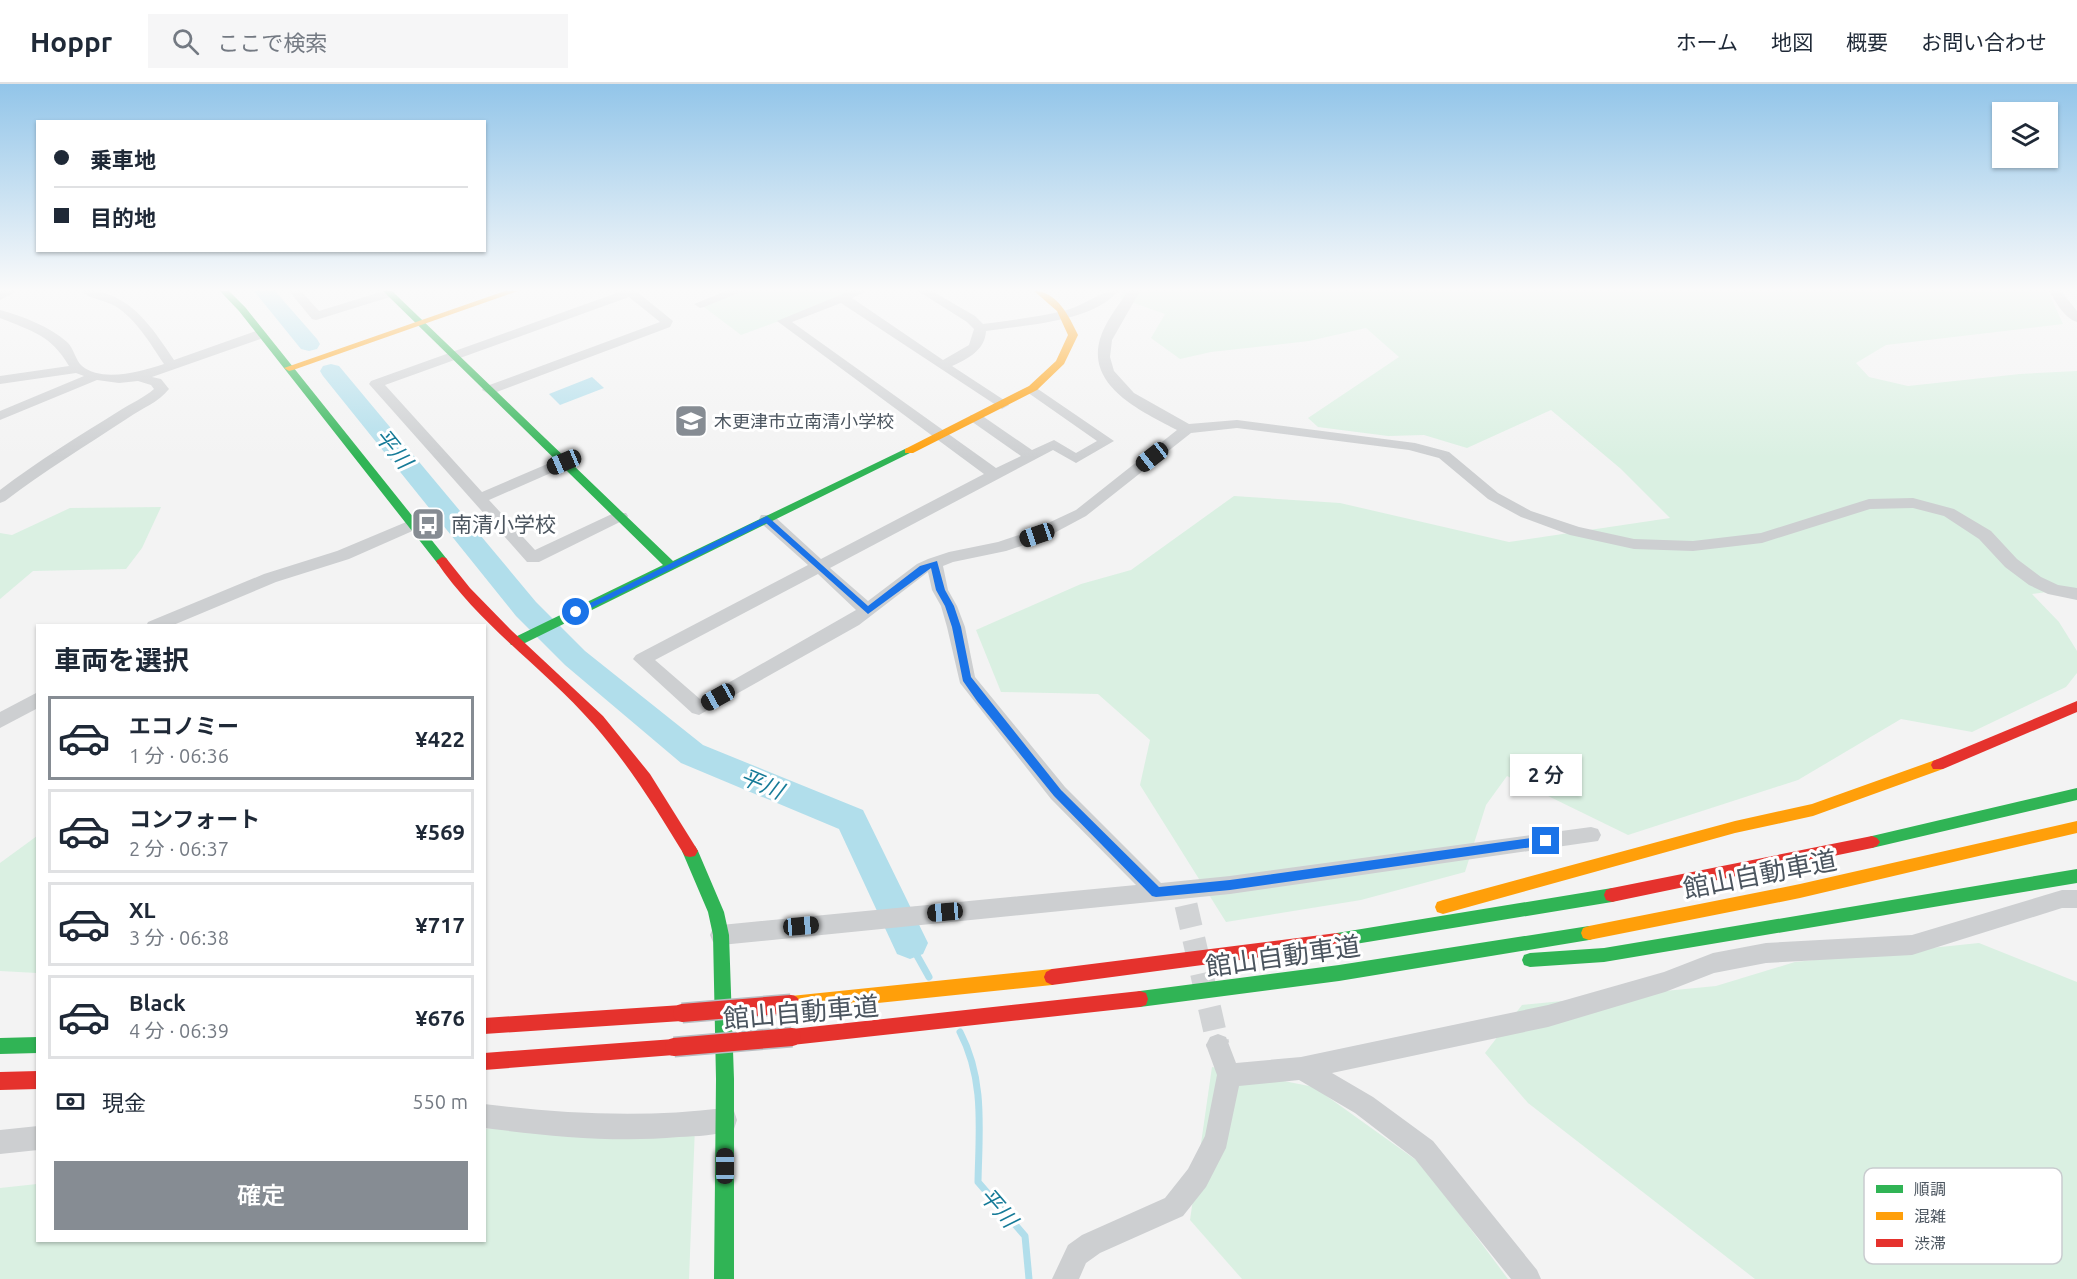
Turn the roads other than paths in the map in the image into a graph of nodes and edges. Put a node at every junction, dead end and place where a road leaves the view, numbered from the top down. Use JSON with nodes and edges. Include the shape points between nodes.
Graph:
{"nodes":[{"id":1,"x":64,"y":347,"type":"edge"},
{"id":2,"x":159,"y":347,"type":"edge"},
{"id":3,"x":225,"y":347,"type":"edge"},
{"id":4,"x":272,"y":347,"type":"edge"},
{"id":5,"x":349,"y":347,"type":"edge"},
{"id":6,"x":444,"y":347,"type":"edge"},
{"id":7,"x":479,"y":347,"type":"edge"},
{"id":8,"x":604,"y":347,"type":"edge"},
{"id":9,"x":818,"y":347,"type":"edge"},
{"id":10,"x":915,"y":347,"type":"edge"},
{"id":11,"x":975,"y":347,"type":"edge"},
{"id":12,"x":1069,"y":347,"type":"edge"},
{"id":13,"x":1106,"y":347,"type":"edge"},
{"id":14,"x":454,"y":356,"type":"junction"},
{"id":15,"x":942,"y":365,"type":"junction"},
{"id":16,"x":172,"y":366,"type":"junction"},
{"id":17,"x":289,"y":368,"type":"junction"},
{"id":18,"x":77,"y":369,"type":"junction"},
{"id":19,"x":96,"y":376,"type":"junction"},
{"id":20,"x":138,"y":377,"type":"junction"},
{"id":21,"x":0,"y":380,"type":"edge"},
{"id":22,"x":1032,"y":389,"type":"junction"},
{"id":23,"x":489,"y":390,"type":"junction"},
{"id":24,"x":1002,"y":405,"type":"junction"},
{"id":25,"x":0,"y":416,"type":"edge"},
{"id":26,"x":976,"y":418,"type":"junction"},
{"id":27,"x":1187,"y":429,"type":"junction"},
{"id":28,"x":940,"y":435,"type":"junction"},
{"id":29,"x":1031,"y":456,"type":"junction"},
{"id":30,"x":564,"y":462,"type":"junction"},
{"id":31,"x":995,"y":475,"type":"junction"},
{"id":32,"x":0,"y":498,"type":"edge"},
{"id":33,"x":478,"y":499,"type":"junction"},
{"id":34,"x":620,"y":516,"type":"junction"},
{"id":35,"x":767,"y":519,"type":"junction"},
{"id":36,"x":411,"y":525,"type":"junction"},
{"id":37,"x":934,"y":563,"type":"junction"},
{"id":38,"x":671,"y":566,"type":"junction"},
{"id":39,"x":819,"y":566,"type":"junction"},
{"id":40,"x":2077,"y":594,"type":"edge"},
{"id":41,"x":868,"y":610,"type":"junction"},
{"id":42,"x":159,"y":624,"type":"edge"},
{"id":43,"x":516,"y":642,"type":"junction"},
{"id":44,"x":36,"y":700,"type":"edge"},
{"id":45,"x":2077,"y":706,"type":"edge"},
{"id":46,"x":0,"y":721,"type":"edge"},
{"id":47,"x":1942,"y":778,"type":"dead end"},
{"id":48,"x":2077,"y":794,"type":"edge"},
{"id":49,"x":1814,"y":810,"type":"junction"},
{"id":50,"x":2077,"y":827,"type":"edge"},
{"id":51,"x":1592,"y":835,"type":"dead end"},
{"id":52,"x":2077,"y":876,"type":"edge"},
{"id":53,"x":1156,"y":892,"type":"junction"},
{"id":54,"x":2077,"y":899,"type":"edge"},
{"id":55,"x":721,"y":935,"type":"junction"},
{"id":56,"x":1315,"y":944,"type":"junction"},
{"id":57,"x":1512,"y":962,"type":"dead end"},
{"id":58,"x":1489,"y":963,"type":"dead end"},
{"id":59,"x":1328,"y":975,"type":"junction"},
{"id":60,"x":486,"y":1026,"type":"edge"},
{"id":61,"x":36,"y":1045,"type":"edge"},
{"id":62,"x":0,"y":1046,"type":"edge"},
{"id":63,"x":1218,"y":1046,"type":"tunnel mouth"},
{"id":64,"x":486,"y":1062,"type":"edge"},
{"id":65,"x":1301,"y":1068,"type":"junction"},
{"id":66,"x":1229,"y":1074,"type":"junction"},
{"id":67,"x":36,"y":1080,"type":"edge"},
{"id":68,"x":0,"y":1081,"type":"edge"},
{"id":69,"x":486,"y":1116,"type":"edge"},
{"id":70,"x":725,"y":1120,"type":"junction"},
{"id":71,"x":36,"y":1138,"type":"edge"},
{"id":72,"x":0,"y":1142,"type":"edge"},
{"id":73,"x":724,"y":1279,"type":"edge"},
{"id":74,"x":1065,"y":1279,"type":"edge"},
{"id":75,"x":1528,"y":1279,"type":"edge"}],
"edges":[{"from":1,"to":18,"type":"street"},
{"from":2,"to":16,"type":"street"},
{"from":3,"to":16,"type":"street"},
{"from":4,"to":17,"type":"main road"},
{"from":5,"to":17,"type":"main road"},
{"from":6,"to":14,"type":"main road"},
{"from":7,"to":14,"type":"street"},
{"from":8,"to":23,"type":"street"},
{"from":9,"to":28,"type":"street"},
{"from":10,"to":15,"type":"street"},
{"from":11,"to":15,"type":"street"},
{"from":12,"to":22,"type":"main road","via":[[1055,371]]},
{"from":13,"to":27,"type":"street","via":[[1109,374],[1120,389],[1142,406]]},
{"from":14,"to":23,"type":"main road"},
{"from":14,"to":33,"type":"street","via":[[376,384]]},
{"from":15,"to":24,"type":"street"},
{"from":16,"to":20,"type":"street"},
{"from":17,"to":36,"type":"main road"},
{"from":18,"to":19,"type":"street"},
{"from":18,"to":21,"type":"street"},
{"from":19,"to":20,"type":"street"},
{"from":19,"to":25,"type":"street"},
{"from":20,"to":32,"type":"street","via":[[156,382],[162,389],[33,472]]},
{"from":22,"to":24,"type":"main road"},
{"from":22,"to":29,"type":"street","via":[[1107,441],[1076,459],[1054,444]]},
{"from":23,"to":30,"type":"main road"},
{"from":24,"to":26,"type":"main road"},
{"from":26,"to":28,"type":"main road"},
{"from":26,"to":29,"type":"street"},
{"from":27,"to":37,"type":"street","via":[[1062,524],[1000,547]]},
{"from":27,"to":40,"type":"street","via":[[1236,424],[1444,455],[1493,496],[1527,514],[1576,531],[1634,544],[1693,546],[1762,538],[1869,504],[1913,503],[1949,512],[1985,535],[2011,563],[2035,581]]},
{"from":28,"to":31,"type":"street"},
{"from":28,"to":35,"type":"main road"},
{"from":29,"to":31,"type":"street"},
{"from":30,"to":33,"type":"street"},
{"from":30,"to":34,"type":"main road"},
{"from":31,"to":39,"type":"street"},
{"from":33,"to":34,"type":"street","via":[[533,558]]},
{"from":34,"to":38,"type":"main road"},
{"from":35,"to":38,"type":"main road"},
{"from":35,"to":39,"type":"street"},
{"from":36,"to":42,"type":"street","via":[[343,555],[270,578]]},
{"from":36,"to":43,"type":"main road","via":[[466,591]]},
{"from":37,"to":41,"type":"street"},
{"from":37,"to":53,"type":"street","via":[[940,590],[956,627],[966,678],[1058,793]]},
{"from":38,"to":43,"type":"main road"},
{"from":39,"to":41,"type":"street"},
{"from":39,"to":41,"type":"street","via":[[642,659],[699,708]]},
{"from":43,"to":55,"type":"main road","via":[[598,720],[645,778],[684,838],[716,912]]},
{"from":44,"to":46,"type":"street"},
{"from":45,"to":49,"type":"main road","via":[[1944,763]]},
{"from":47,"to":49,"type":"main road"},
{"from":48,"to":56,"type":"main road","name":"館山自動車道","via":[[1888,841],[1694,881]]},
{"from":49,"to":56,"type":"main road","via":[[1567,872]]},
{"from":50,"to":59,"type":"main road","name":"館山自動車道","via":[[1913,867],[1715,908],[1523,945]]},
{"from":51,"to":53,"type":"street","via":[[1230,885],[1184,897]]},
{"from":52,"to":57,"type":"main road","via":[[1604,955]]},
{"from":53,"to":55,"type":"street"},
{"from":54,"to":65,"type":"street","via":[[2062,899],[1912,945],[1766,953],[1713,963],[1665,982],[1548,1016]]},
{"from":55,"to":70,"type":"main road"},
{"from":56,"to":60,"type":"main road","name":"館山自動車道","bridge":true,"via":[[892,995]]},
{"from":58,"to":59,"type":"main road"},
{"from":59,"to":64,"type":"main road","name":"館山自動車道","bridge":true,"via":[[898,1027]]},
{"from":61,"to":62,"type":"main road"},
{"from":63,"to":66,"type":"street"},
{"from":65,"to":66,"type":"street"},
{"from":65,"to":75,"type":"street","via":[[1364,1105],[1424,1150]]},
{"from":66,"to":74,"type":"street","via":[[1217,1139],[1197,1178],[1174,1207],[1077,1254]]},
{"from":67,"to":68,"type":"main road"},
{"from":69,"to":70,"type":"street","via":[[539,1124],[650,1129]]},
{"from":70,"to":73,"type":"main road"},
{"from":71,"to":72,"type":"street"}]}
